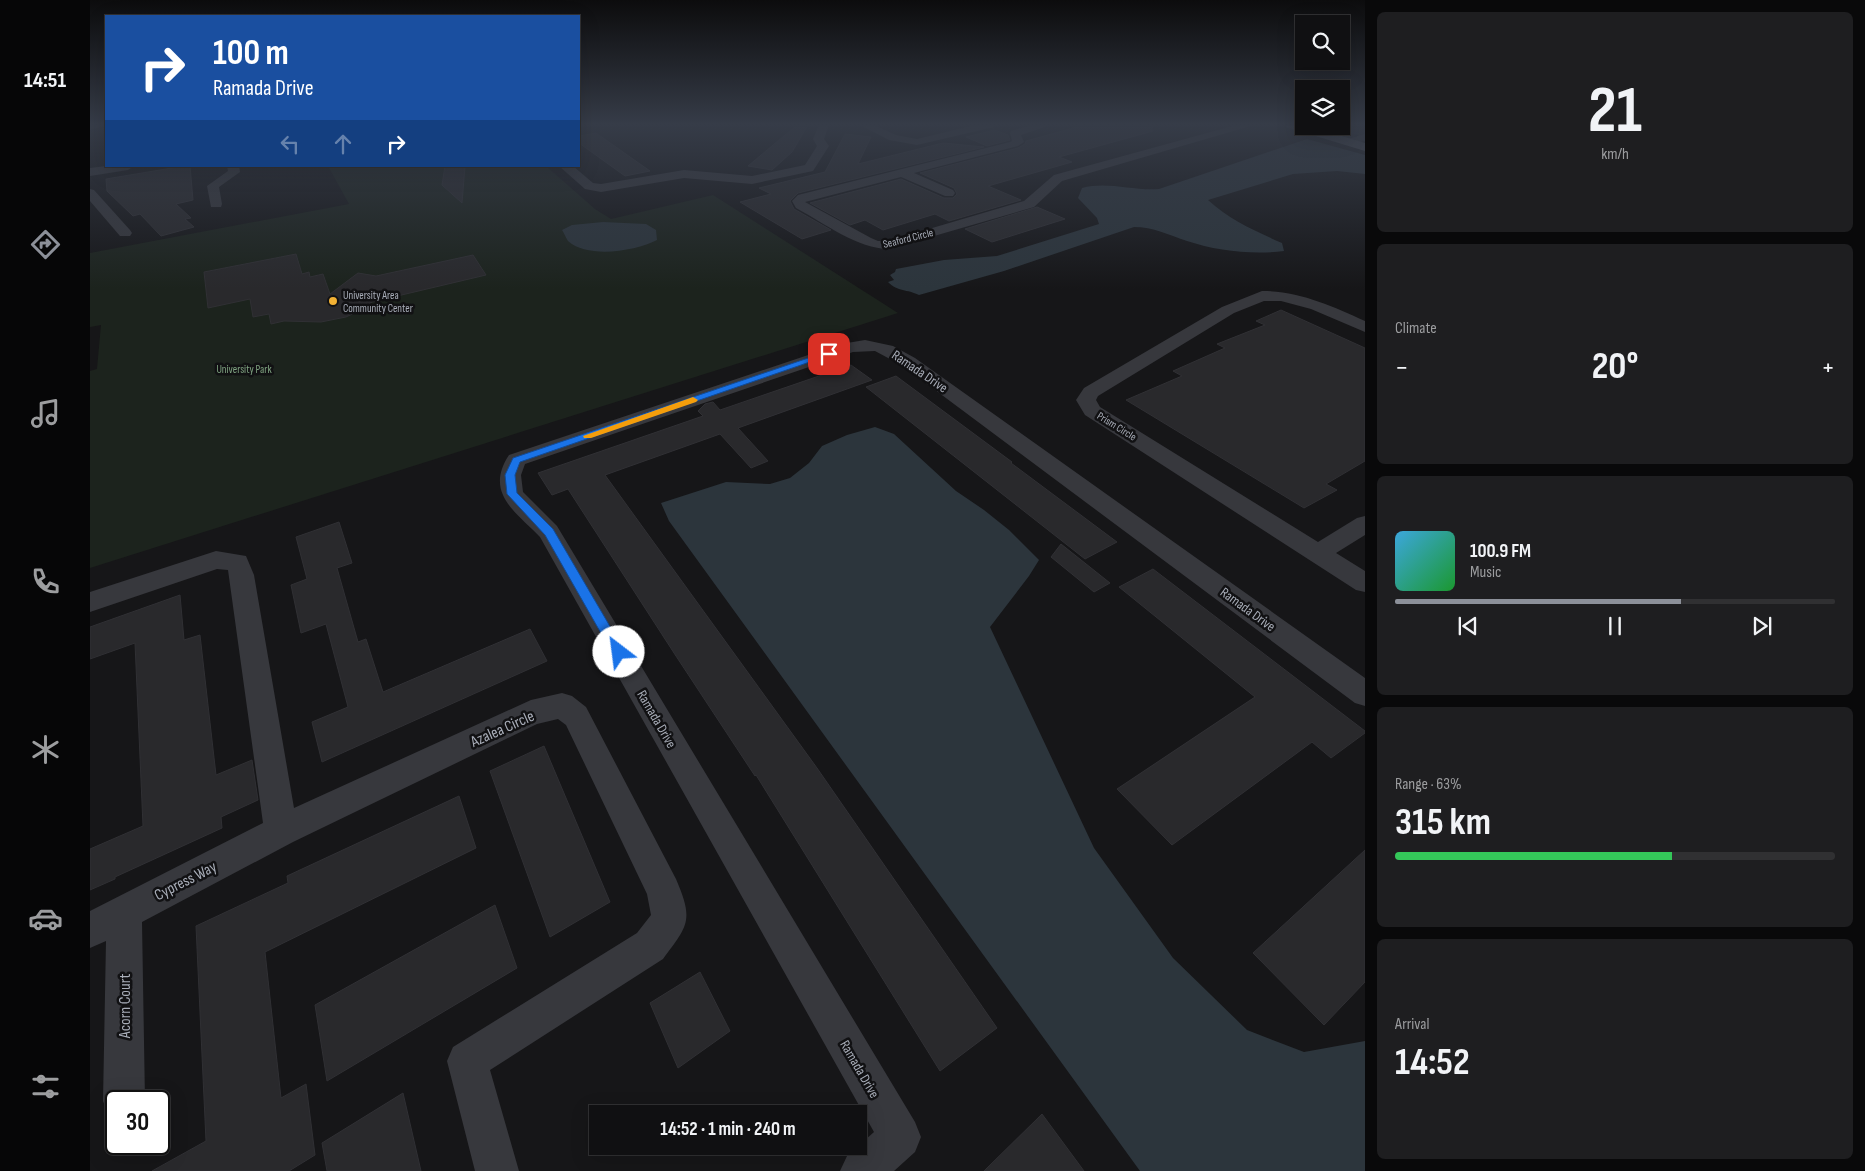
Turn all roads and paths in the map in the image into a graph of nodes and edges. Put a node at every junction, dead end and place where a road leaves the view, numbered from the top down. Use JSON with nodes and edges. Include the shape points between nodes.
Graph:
{"nodes":[{"id":1,"x":223,"y":180,"type":"edge"},
{"id":2,"x":581,"y":180,"type":"edge"},
{"id":3,"x":651,"y":180,"type":"edge"},
{"id":4,"x":878,"y":180,"type":"edge"},
{"id":5,"x":918,"y":180,"type":"edge"},
{"id":6,"x":1055,"y":180,"type":"edge"},
{"id":7,"x":90,"y":193,"type":"edge"},
{"id":8,"x":949,"y":193,"type":"dead end"},
{"id":9,"x":216,"y":204,"type":"dead end"},
{"id":10,"x":125,"y":234,"type":"dead end"},
{"id":11,"x":1365,"y":327,"type":"edge"},
{"id":12,"x":1365,"y":524,"type":"edge"},
{"id":13,"x":1318,"y":553,"type":"junction"},
{"id":14,"x":1365,"y":583,"type":"edge"},
{"id":15,"x":90,"y":602,"type":"edge"},
{"id":16,"x":1365,"y":694,"type":"edge"},
{"id":17,"x":281,"y":831,"type":"junction"},
{"id":18,"x":124,"y":911,"type":"junction"},
{"id":19,"x":90,"y":930,"type":"edge"},
{"id":20,"x":124,"y":1090,"type":"edge"},
{"id":21,"x":497,"y":1171,"type":"edge"},
{"id":22,"x":862,"y":1171,"type":"edge"}],
"edges":[{"from":1,"to":9,"type":"street","via":[[213,186]]},
{"from":2,"to":3,"type":"street","via":[[589,186],[601,188]]},
{"from":4,"to":6,"type":"street","name":"Seaford Circle","via":[[798,201],[866,241],[889,245],[1029,204]]},
{"from":5,"to":8,"type":"street"},
{"from":7,"to":10,"type":"street"},
{"from":11,"to":13,"type":"street","name":"Prism Circle","via":[[1316,306],[1282,296],[1262,296],[1228,310],[1091,392],[1086,400],[1092,411]]},
{"from":12,"to":13,"type":"street"},
{"from":13,"to":14,"type":"street","name":"Prism Circle"},
{"from":15,"to":17,"type":"street","via":[[216,560],[237,562],[242,574]]},
{"from":16,"to":22,"type":"street","name":"Ramada Drive","via":[[909,362],[872,344],[859,344],[516,460],[510,475],[512,494],[549,532],[900,1137]]},
{"from":17,"to":18,"type":"street","name":"Cypress Way"},
{"from":17,"to":21,"type":"street","name":"Azalea Circle","via":[[531,713],[562,705],[576,716],[664,891],[670,920],[650,946],[467,1061]]},
{"from":18,"to":19,"type":"street","name":"Cypress Way"},
{"from":18,"to":20,"type":"street","name":"Acorn Court"}]}
